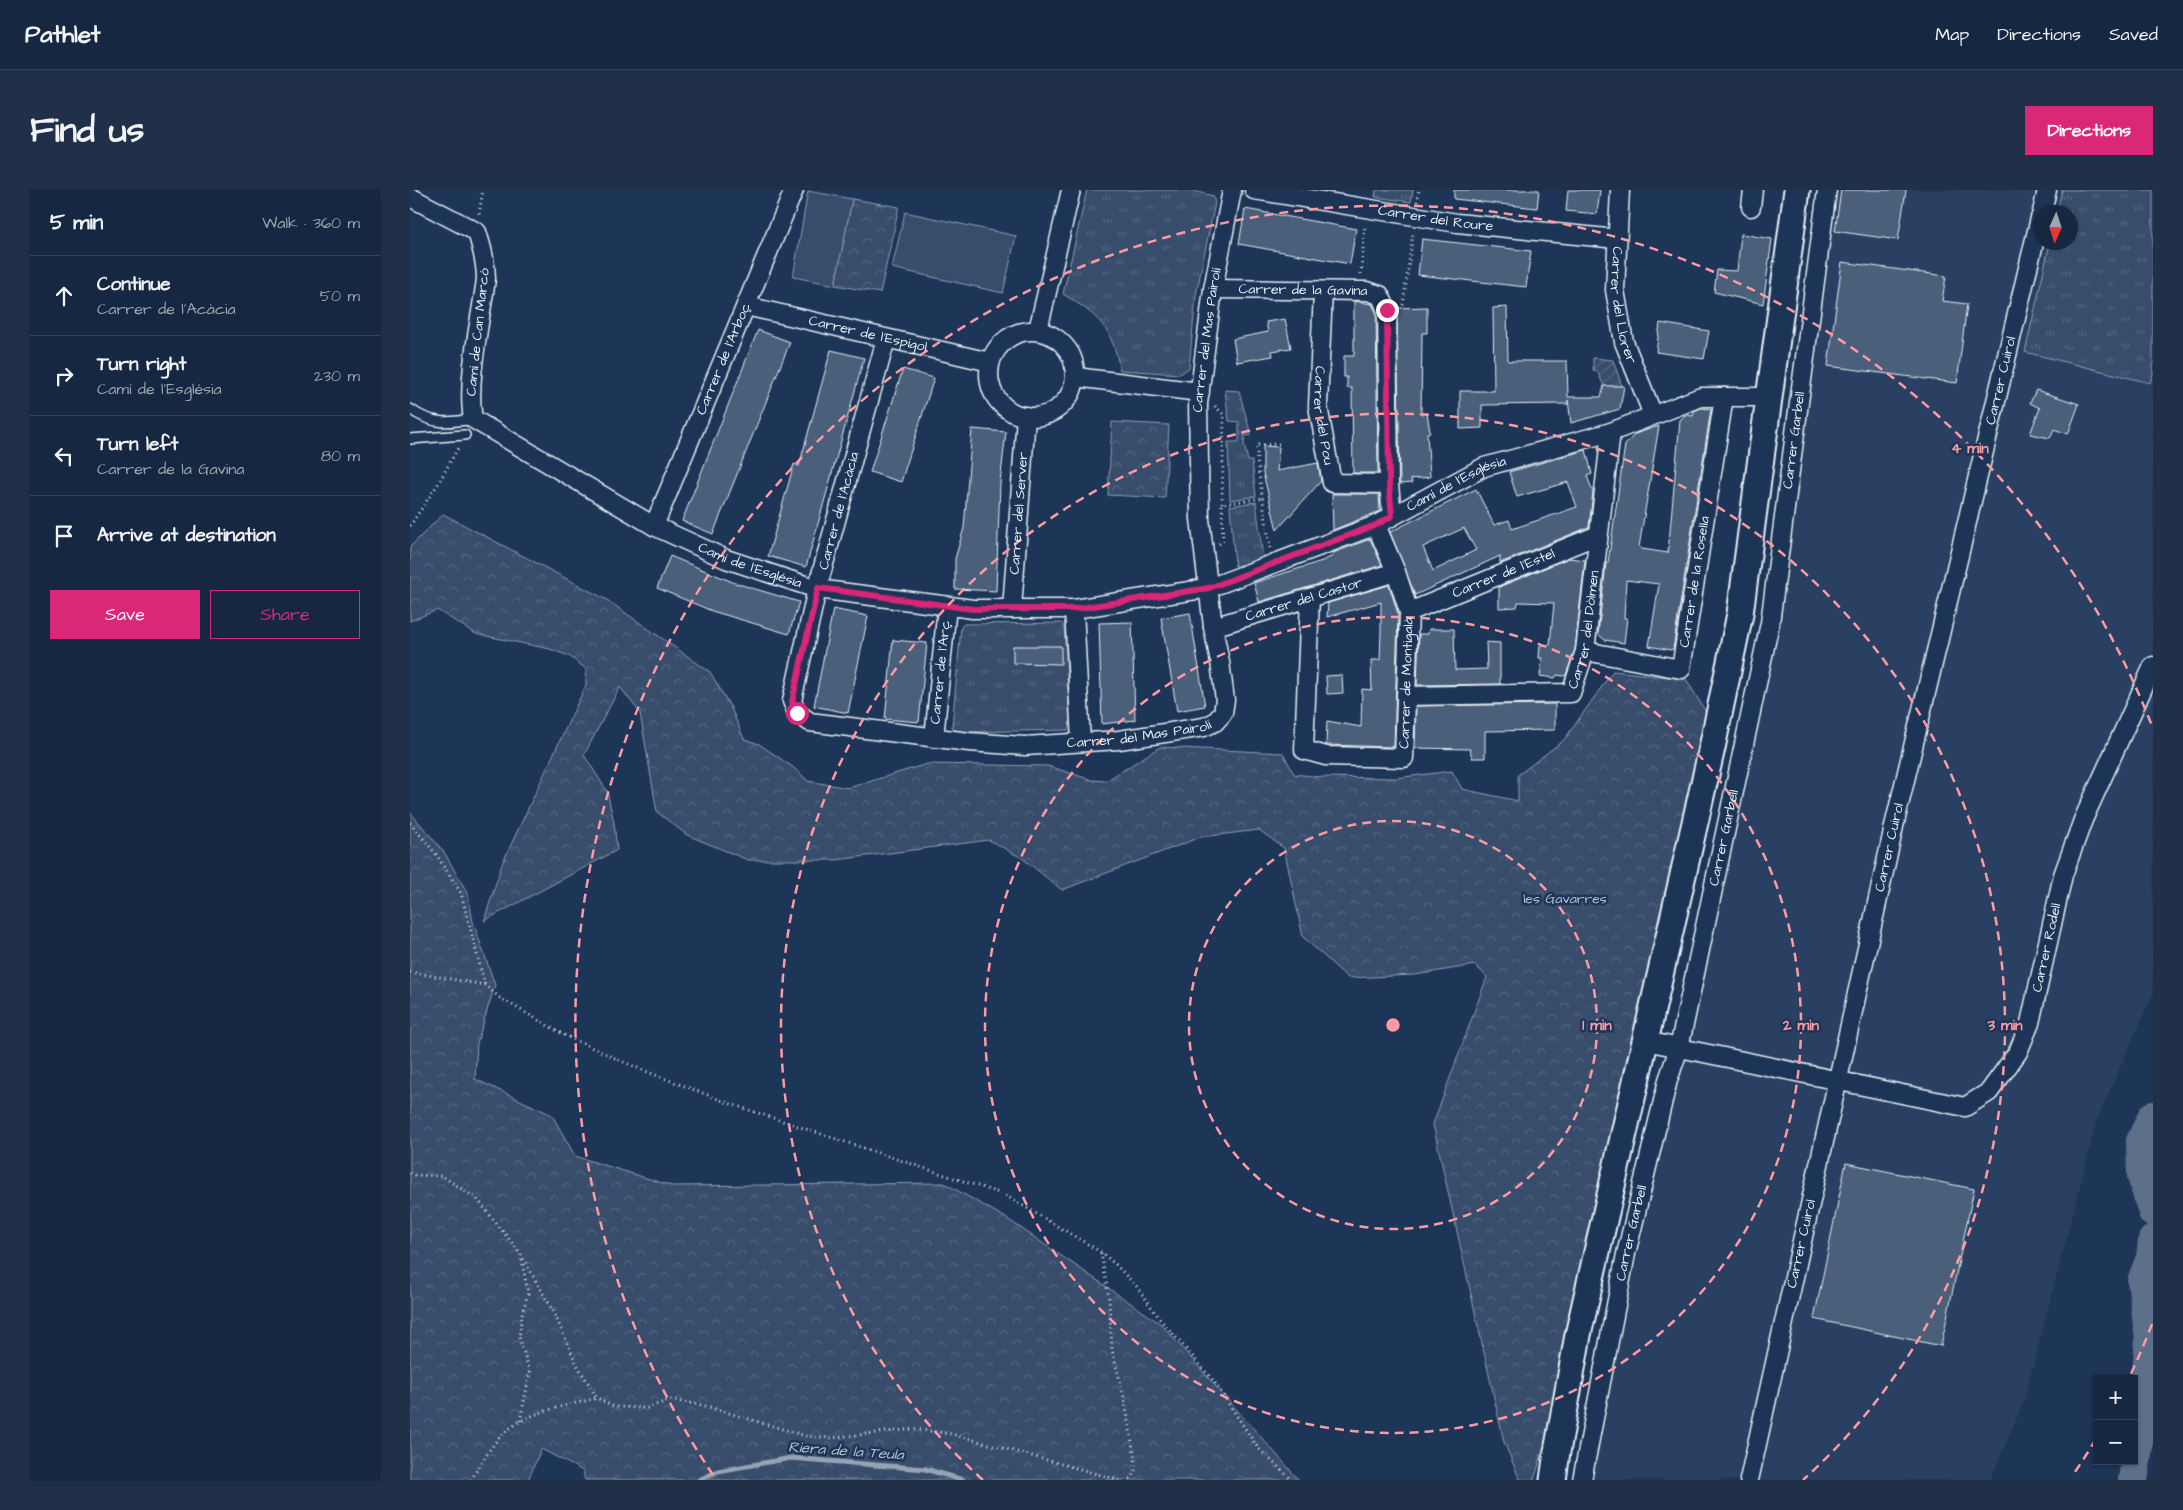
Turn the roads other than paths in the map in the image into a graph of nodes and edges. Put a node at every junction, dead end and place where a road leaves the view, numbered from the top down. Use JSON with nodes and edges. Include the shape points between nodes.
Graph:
{"nodes":[{"id":1,"x":794,"y":190,"type":"edge"},
{"id":2,"x":1071,"y":190,"type":"edge"},
{"id":3,"x":1232,"y":190,"type":"edge"},
{"id":4,"x":1254,"y":190,"type":"edge"},
{"id":5,"x":1620,"y":190,"type":"edge"},
{"id":6,"x":1797,"y":190,"type":"edge"},
{"id":7,"x":1827,"y":190,"type":"edge"},
{"id":8,"x":2047,"y":190,"type":"edge"},
{"id":9,"x":410,"y":197,"type":"edge"},
{"id":10,"x":2044,"y":205,"type":"edge"},
{"id":11,"x":1617,"y":240,"type":"junction"},
{"id":12,"x":2033,"y":247,"type":"edge"},
{"id":13,"x":1213,"y":289,"type":"junction"},
{"id":14,"x":1323,"y":291,"type":"junction"},
{"id":15,"x":746,"y":306,"type":"junction"},
{"id":16,"x":1038,"y":330,"type":"junction"},
{"id":17,"x":886,"y":339,"type":"junction"},
{"id":18,"x":990,"y":362,"type":"junction"},
{"id":19,"x":1075,"y":378,"type":"junction"},
{"id":20,"x":1724,"y":397,"type":"junction"},
{"id":21,"x":1770,"y":397,"type":"junction"},
{"id":22,"x":1199,"y":398,"type":"junction"},
{"id":23,"x":410,"y":408,"type":"edge"},
{"id":24,"x":1026,"y":416,"type":"junction"},
{"id":25,"x":1653,"y":416,"type":"junction"},
{"id":26,"x":473,"y":418,"type":"junction"},
{"id":27,"x":1611,"y":432,"type":"junction"},
{"id":28,"x":465,"y":435,"type":"road end"},
{"id":29,"x":410,"y":439,"type":"edge"},
{"id":30,"x":1389,"y":484,"type":"junction"},
{"id":31,"x":1392,"y":516,"type":"junction"},
{"id":32,"x":1376,"y":525,"type":"junction"},
{"id":33,"x":654,"y":526,"type":"junction"},
{"id":34,"x":1598,"y":535,"type":"junction"},
{"id":35,"x":1396,"y":572,"type":"junction"},
{"id":36,"x":818,"y":588,"type":"junction"},
{"id":37,"x":1209,"y":588,"type":"junction"},
{"id":38,"x":1310,"y":598,"type":"junction"},
{"id":39,"x":947,"y":606,"type":"junction"},
{"id":40,"x":1012,"y":609,"type":"junction"},
{"id":41,"x":1074,"y":609,"type":"junction"},
{"id":42,"x":1409,"y":612,"type":"junction"},
{"id":43,"x":1213,"y":627,"type":"junction"},
{"id":44,"x":1585,"y":651,"type":"junction"},
{"id":45,"x":2153,"y":666,"type":"edge"},
{"id":46,"x":1406,"y":696,"type":"junction"},
{"id":47,"x":797,"y":713,"type":"joint"},
{"id":48,"x":934,"y":738,"type":"junction"},
{"id":49,"x":1081,"y":742,"type":"junction"},
{"id":50,"x":1646,"y":1041,"type":"junction"},
{"id":51,"x":1679,"y":1048,"type":"junction"},
{"id":52,"x":1837,"y":1081,"type":"junction"},
{"id":53,"x":1554,"y":1480,"type":"edge"},
{"id":54,"x":1582,"y":1480,"type":"edge"},
{"id":55,"x":1749,"y":1480,"type":"edge"}],
"edges":[{"from":1,"to":15,"type":"street","name":"Carrer de l'Arboç"},
{"from":2,"to":16,"type":"street"},
{"from":3,"to":13,"type":"street","name":"Carrer del Mas Pairolí"},
{"from":4,"to":11,"type":"street","name":"Carrer del Roure","via":[[1457,224]]},
{"from":5,"to":11,"type":"street","name":"Carrer del Llorer"},
{"from":6,"to":21,"type":"main road"},
{"from":7,"to":51,"type":"street","name":"Carrer Garbell","via":[[1770,623]]},
{"from":8,"to":10,"type":"street"},
{"from":9,"to":26,"type":"street","name":"Camí de Can Marcó","via":[[477,232],[486,262],[472,383]]},
{"from":11,"to":25,"type":"street","name":"Carrer del Llorer","via":[[1615,290],[1624,342]]},
{"from":12,"to":52,"type":"street","name":"Carrer Cuirol"},
{"from":13,"to":14,"type":"street","name":"Carrer de la Gavina"},
{"from":13,"to":22,"type":"street","name":"Carrer del Mas Pairolí"},
{"from":14,"to":30,"type":"street","name":"Carrer de la Gavina","via":[[1367,291],[1380,295],[1387,310]]},
{"from":14,"to":30,"type":"street","name":"Carrer del Pou","via":[[1318,406],[1332,483]]},
{"from":15,"to":17,"type":"street","name":"Carrer de l'Espígol"},
{"from":15,"to":33,"type":"street","name":"Carrer de l'Arboç"},
{"from":16,"to":18,"type":"street","via":[[1016,333],[999,345]]},
{"from":16,"to":19,"type":"street","via":[[1053,336],[1069,352]]},
{"from":17,"to":18,"type":"street","name":"Carrer de l'Espígol"},
{"from":17,"to":36,"type":"street","name":"Carrer de l'Acàcia"},
{"from":18,"to":24,"type":"street","via":[[988,379],[993,393],[1005,408]]},
{"from":19,"to":22,"type":"street"},
{"from":19,"to":24,"type":"street","via":[[1067,399],[1056,409],[1035,417]]},
{"from":20,"to":21,"type":"street","name":"Camí de l'Església"},
{"from":20,"to":25,"type":"street","name":"Camí de l'Església","via":[[1701,397]]},
{"from":20,"to":44,"type":"street","name":"Carrer de la Rosella","via":[[1681,669]]},
{"from":21,"to":50,"type":"main road","via":[[1740,614]]},
{"from":22,"to":37,"type":"street","name":"Carrer del Mas Pairolí","via":[[1200,519]]},
{"from":23,"to":26,"type":"lane","via":[[430,419],[449,423]]},
{"from":24,"to":40,"type":"street","name":"Carrer del Server"},
{"from":25,"to":27,"type":"street","name":"Camí de l'Església"},
{"from":26,"to":33,"type":"street","name":"Camí de l'Església"},
{"from":27,"to":31,"type":"street","name":"Camí de l'Església","via":[[1484,467]]},
{"from":27,"to":34,"type":"street","name":"Carrer del Dòlmen"},
{"from":28,"to":29,"type":"lane"},
{"from":30,"to":31,"type":"street"},
{"from":31,"to":32,"type":"street","name":"Camí de l'Església"},
{"from":32,"to":35,"type":"street","name":"Carrer de Montigalà"},
{"from":32,"to":37,"type":"street","name":"Camí de l'Església"},
{"from":33,"to":36,"type":"street","name":"Camí de l'Església","via":[[726,559]]},
{"from":34,"to":42,"type":"street","name":"Carrer de l'Estel"},
{"from":34,"to":44,"type":"street","name":"Carrer del Dòlmen"},
{"from":35,"to":38,"type":"street","name":"Carrer del Castor"},
{"from":35,"to":42,"type":"street","name":"Carrer de Montigalà"},
{"from":36,"to":39,"type":"street","name":"Camí de l'Església"},
{"from":36,"to":47,"type":"street","name":"Carrer de l'Acàcia","via":[[792,702]]},
{"from":37,"to":41,"type":"street","name":"Camí de l'Església"},
{"from":37,"to":43,"type":"street","name":"Carrer del Mas Pairolí"},
{"from":38,"to":43,"type":"street","name":"Carrer del Castor"},
{"from":38,"to":46,"type":"street","name":"Carrer de Montigalà","via":[[1304,750],[1326,756],[1404,758]]},
{"from":39,"to":40,"type":"street","name":"Camí de l'Església"},
{"from":39,"to":48,"type":"street","name":"Carrer de l'Arç"},
{"from":40,"to":41,"type":"street","name":"Camí de l'Església"},
{"from":41,"to":49,"type":"street"},
{"from":42,"to":46,"type":"street","name":"Carrer de Montigalà"},
{"from":43,"to":49,"type":"street","name":"Carrer del Mas Pairolí","via":[[1225,700],[1223,713],[1215,722],[1166,733]]},
{"from":44,"to":46,"type":"street","name":"Carrer del Dòlmen","via":[[1571,693]]},
{"from":45,"to":52,"type":"street","name":"Carrer Rodell","via":[[2083,820],[2063,875],[2030,1023],[2018,1052],[1989,1092],[1965,1107]]},
{"from":47,"to":48,"type":"street","name":"Carrer del Mas Pairolí","via":[[810,722]]},
{"from":48,"to":49,"type":"street","name":"Carrer del Mas Pairolí","via":[[1025,746]]},
{"from":50,"to":51,"type":"street","name":"Carrer Rodell"},
{"from":50,"to":53,"type":"main road","via":[[1578,1336]]},
{"from":51,"to":52,"type":"street","name":"Carrer Rodell"},
{"from":51,"to":54,"type":"street","name":"Carrer Garbell","via":[[1668,1080],[1626,1254]]},
{"from":52,"to":55,"type":"street","name":"Carrer Cuirol"}]}
